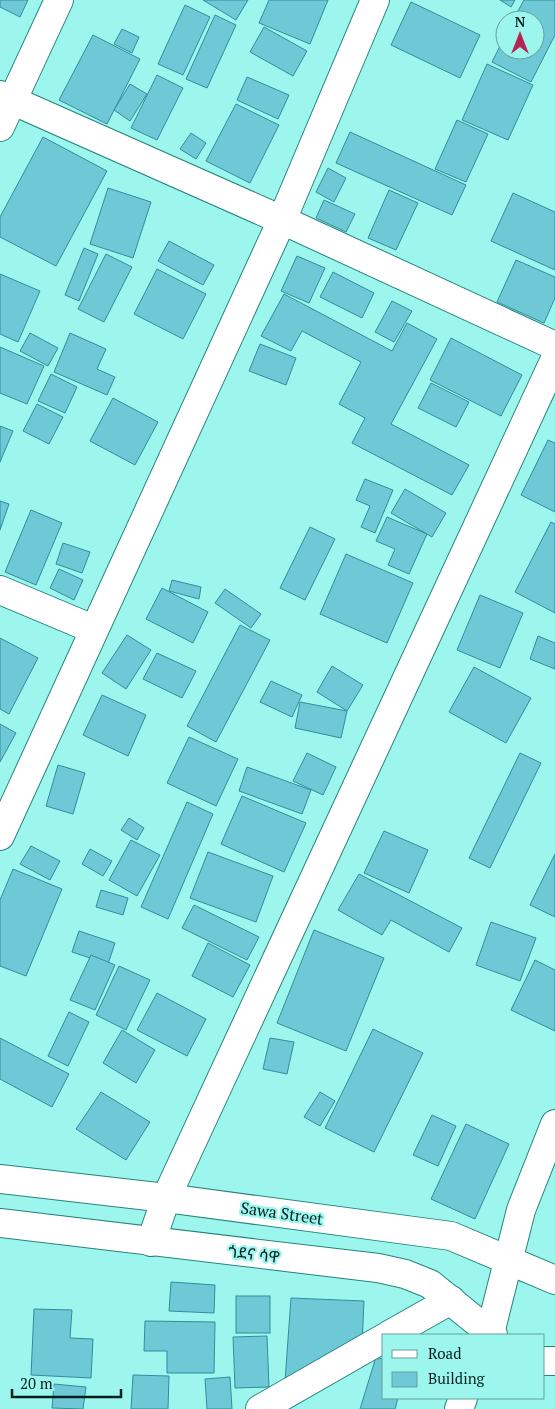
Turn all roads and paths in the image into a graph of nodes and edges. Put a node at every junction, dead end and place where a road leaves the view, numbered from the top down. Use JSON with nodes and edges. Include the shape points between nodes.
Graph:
{"nodes":[{"id":1,"x":59,"y":0,"type":"edge"},
{"id":2,"x":375,"y":0,"type":"edge"},
{"id":3,"x":6,"y":97,"type":"edge"},
{"id":4,"x":0,"y":127,"type":"edge"},
{"id":5,"x":282,"y":220,"type":"junction"},
{"id":6,"x":555,"y":346,"type":"edge"},
{"id":7,"x":555,"y":359,"type":"edge"},
{"id":8,"x":0,"y":590,"type":"edge"},
{"id":9,"x":93,"y":629,"type":"junction"},
{"id":10,"x":0,"y":836,"type":"edge"},
{"id":11,"x":555,"y":1124,"type":"edge"},
{"id":12,"x":0,"y":1179,"type":"edge"},
{"id":13,"x":166,"y":1198,"type":"junction"},
{"id":14,"x":0,"y":1223,"type":"edge"},
{"id":15,"x":151,"y":1242,"type":"junction"},
{"id":16,"x":508,"y":1259,"type":"junction"},
{"id":17,"x":555,"y":1280,"type":"edge"},
{"id":18,"x":451,"y":1300,"type":"junction"},
{"id":19,"x":391,"y":1334,"type":"edge"},
{"id":20,"x":489,"y":1334,"type":"edge"},
{"id":21,"x":490,"y":1334,"type":"edge"},
{"id":22,"x":382,"y":1339,"type":"edge"},
{"id":23,"x":260,"y":1409,"type":"edge"}],
"edges":[{"from":1,"to":3,"type":"street"},
{"from":2,"to":5,"type":"street"},
{"from":3,"to":4,"type":"street"},
{"from":3,"to":5,"type":"street"},
{"from":5,"to":6,"type":"street"},
{"from":5,"to":9,"type":"street"},
{"from":7,"to":13,"type":"street"},
{"from":8,"to":9,"type":"street"},
{"from":9,"to":10,"type":"street"},
{"from":11,"to":16,"type":"street","via":[[521,1210]]},
{"from":12,"to":13,"type":"street","name":"Sawa Street"},
{"from":13,"to":15,"type":"street"},
{"from":13,"to":16,"type":"street","name":"Sawa Street","via":[[451,1236]]},
{"from":14,"to":15,"type":"street","name":"ጎደና ሳዋ"},
{"from":15,"to":18,"type":"street","name":"ጎደና ሳዋ","via":[[378,1268],[430,1284]]},
{"from":16,"to":17,"type":"street","name":"Sawa Street"},
{"from":16,"to":21,"type":"street"},
{"from":18,"to":19,"type":"street"},
{"from":18,"to":20,"type":"street","name":"ጎደና ሳዋ"},
{"from":22,"to":23,"type":"street"}]}
